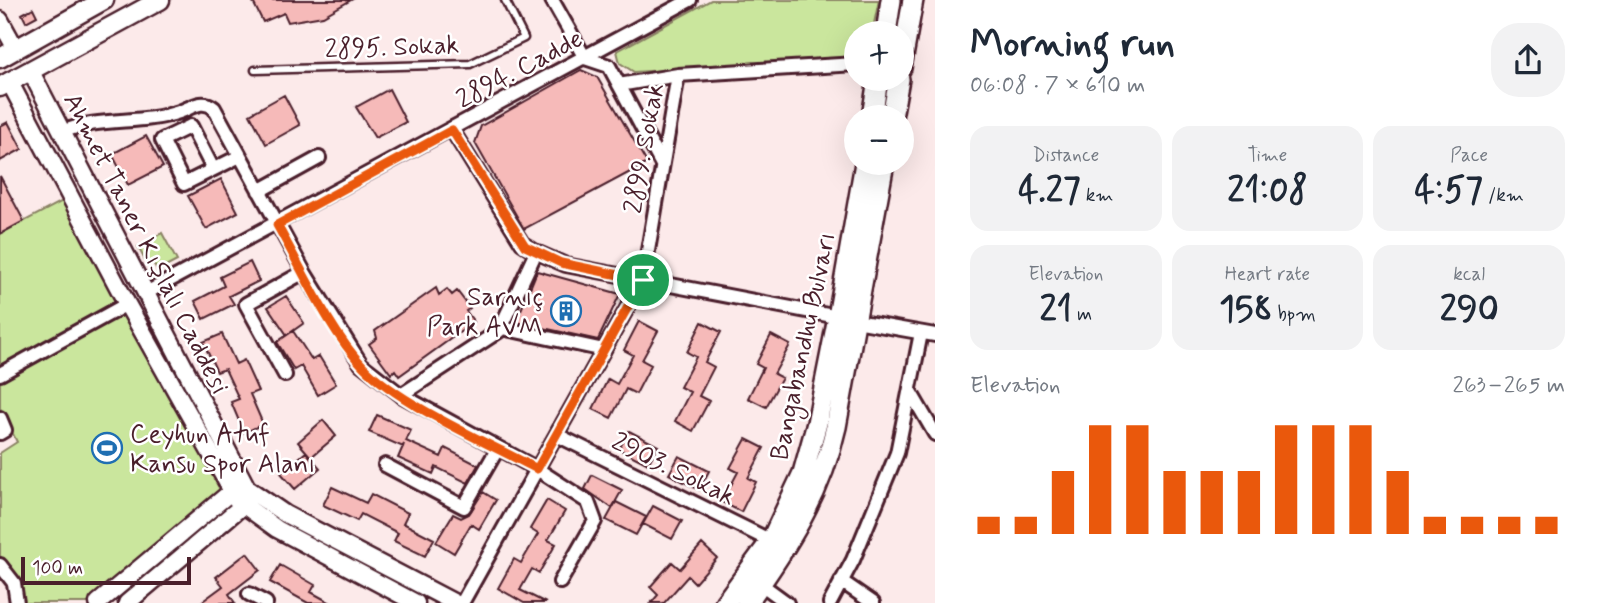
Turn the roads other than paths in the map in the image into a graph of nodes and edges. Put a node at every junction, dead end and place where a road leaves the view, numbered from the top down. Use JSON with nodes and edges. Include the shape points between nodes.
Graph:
{"nodes":[{"id":1,"x":104,"y":0,"type":"edge"},
{"id":2,"x":160,"y":0,"type":"edge"},
{"id":3,"x":505,"y":0,"type":"edge"},
{"id":4,"x":552,"y":0,"type":"edge"},
{"id":5,"x":690,"y":0,"type":"edge"},
{"id":6,"x":891,"y":0,"type":"edge"},
{"id":7,"x":913,"y":0,"type":"edge"},
{"id":8,"x":0,"y":20,"type":"edge"},
{"id":9,"x":888,"y":21,"type":"edge"},
{"id":10,"x":909,"y":21,"type":"edge"},
{"id":11,"x":8,"y":53,"type":"edge"},
{"id":12,"x":585,"y":58,"type":"junction"},
{"id":13,"x":844,"y":65,"type":"edge"},
{"id":14,"x":30,"y":70,"type":"junction"},
{"id":15,"x":255,"y":70,"type":"dead end"},
{"id":16,"x":678,"y":75,"type":"junction"},
{"id":17,"x":5,"y":84,"type":"edge"},
{"id":18,"x":619,"y":85,"type":"junction"},
{"id":19,"x":452,"y":130,"type":"junction"},
{"id":20,"x":62,"y":132,"type":"junction"},
{"id":21,"x":240,"y":156,"type":"junction"},
{"id":22,"x":319,"y":158,"type":"dead end"},
{"id":23,"x":662,"y":164,"type":"junction"},
{"id":24,"x":213,"y":169,"type":"junction"},
{"id":25,"x":863,"y":175,"type":"edge"},
{"id":26,"x":881,"y":175,"type":"edge"},
{"id":27,"x":259,"y":191,"type":"junction"},
{"id":28,"x":277,"y":225,"type":"junction"},
{"id":29,"x":536,"y":253,"type":"junction"},
{"id":30,"x":304,"y":272,"type":"junction"},
{"id":31,"x":643,"y":280,"type":"junction"},
{"id":32,"x":146,"y":293,"type":"junction"},
{"id":33,"x":127,"y":304,"type":"junction"},
{"id":34,"x":847,"y":319,"type":"junction"},
{"id":35,"x":502,"y":328,"type":"junction"},
{"id":36,"x":921,"y":333,"type":"junction"},
{"id":37,"x":935,"y":335,"type":"edge"},
{"id":38,"x":604,"y":350,"type":"junction"},
{"id":39,"x":0,"y":374,"type":"edge"},
{"id":40,"x":285,"y":375,"type":"dead end"},
{"id":41,"x":911,"y":393,"type":"junction"},
{"id":42,"x":401,"y":396,"type":"junction"},
{"id":43,"x":0,"y":418,"type":"edge"},
{"id":44,"x":0,"y":433,"type":"edge"},
{"id":45,"x":935,"y":434,"type":"edge"},
{"id":46,"x":557,"y":435,"type":"junction"},
{"id":47,"x":498,"y":448,"type":"junction"},
{"id":48,"x":385,"y":466,"type":"dead end"},
{"id":49,"x":537,"y":469,"type":"junction"},
{"id":50,"x":237,"y":487,"type":"junction"},
{"id":51,"x":248,"y":500,"type":"junction"},
{"id":52,"x":771,"y":541,"type":"junction"},
{"id":53,"x":0,"y":565,"type":"edge"},
{"id":54,"x":841,"y":581,"type":"junction"},
{"id":55,"x":560,"y":582,"type":"dead end"},
{"id":56,"x":761,"y":584,"type":"junction"},
{"id":57,"x":249,"y":594,"type":"dead end"},
{"id":58,"x":130,"y":602,"type":"edge"},
{"id":59,"x":17,"y":603,"type":"edge"},
{"id":60,"x":98,"y":603,"type":"edge"},
{"id":61,"x":266,"y":603,"type":"edge"},
{"id":62,"x":416,"y":603,"type":"edge"},
{"id":63,"x":455,"y":603,"type":"edge"},
{"id":64,"x":462,"y":603,"type":"edge"},
{"id":65,"x":725,"y":603,"type":"edge"},
{"id":66,"x":747,"y":603,"type":"edge"},
{"id":67,"x":787,"y":603,"type":"edge"},
{"id":68,"x":830,"y":603,"type":"edge"},
{"id":69,"x":873,"y":603,"type":"edge"}],
"edges":[{"from":1,"to":11,"type":"main road"},
{"from":2,"to":14,"type":"main road"},
{"from":3,"to":15,"type":"lane","name":"2895. Sokak","via":[[524,38],[470,64]]},
{"from":4,"to":12,"type":"street"},
{"from":5,"to":12,"type":"street","name":"2894. Cadde"},
{"from":6,"to":9,"type":"main road"},
{"from":7,"to":10,"type":"main road"},
{"from":8,"to":11,"type":"street"},
{"from":12,"to":18,"type":"street","via":[[609,66]]},
{"from":12,"to":19,"type":"street","name":"2894. Cadde"},
{"from":13,"to":16,"type":"street","name":"2899. Sokak"},
{"from":14,"to":17,"type":"main road"},
{"from":14,"to":20,"type":"street","name":"Ahmet Taner Kışlalı Caddesi"},
{"from":16,"to":18,"type":"street"},
{"from":16,"to":23,"type":"street","name":"2899. Sokak"},
{"from":17,"to":33,"type":"street","name":"Ahmet Taner Kışlalı Caddesi"},
{"from":18,"to":23,"type":"street"},
{"from":19,"to":28,"type":"street","name":"2894. Cadde"},
{"from":19,"to":29,"type":"street","via":[[522,243]]},
{"from":20,"to":21,"type":"street","via":[[87,124],[164,116],[208,103]]},
{"from":20,"to":32,"type":"street","name":"Ahmet Taner Kışlalı Caddesi"},
{"from":21,"to":24,"type":"street"},
{"from":21,"to":27,"type":"street"},
{"from":22,"to":27,"type":"street"},
{"from":23,"to":31,"type":"street","name":"2899. Sokak"},
{"from":24,"to":24,"type":"street","via":[[184,184],[162,140],[191,126]]},
{"from":25,"to":34,"type":"main road","name":"Bangabandhu Bulvarı"},
{"from":26,"to":34,"type":"main road","name":"Bangabandhu Bulvarı"},
{"from":27,"to":28,"type":"street"},
{"from":28,"to":30,"type":"street"},
{"from":28,"to":32,"type":"street","name":"2894. Cadde"},
{"from":29,"to":31,"type":"street","via":[[566,265]]},
{"from":29,"to":35,"type":"street"},
{"from":30,"to":40,"type":"street","via":[[246,304]]},
{"from":30,"to":42,"type":"street","via":[[354,356]]},
{"from":31,"to":34,"type":"street"},
{"from":31,"to":38,"type":"street","name":"2899. Sokak"},
{"from":32,"to":33,"type":"street"},
{"from":32,"to":50,"type":"street","name":"Ahmet Taner Kışlalı Caddesi"},
{"from":33,"to":39,"type":"street"},
{"from":33,"to":50,"type":"street","name":"Ahmet Taner Kışlalı Caddesi"},
{"from":34,"to":36,"type":"street"},
{"from":34,"to":52,"type":"main road","name":"Bangabandhu Bulvarı","via":[[806,465]]},
{"from":34,"to":56,"type":"main road","name":"Bangabandhu Bulvarı","via":[[833,442],[793,539]]},
{"from":35,"to":38,"type":"street"},
{"from":35,"to":42,"type":"street"},
{"from":36,"to":37,"type":"street"},
{"from":36,"to":41,"type":"street"},
{"from":38,"to":46,"type":"street","name":"2899. Sokak"},
{"from":41,"to":45,"type":"street"},
{"from":41,"to":54,"type":"street","via":[[897,453]]},
{"from":42,"to":47,"type":"street"},
{"from":43,"to":44,"type":"street","via":[[5,429]]},
{"from":46,"to":49,"type":"street","name":"2899. Sokak"},
{"from":46,"to":52,"type":"street","name":"2903. Sokak"},
{"from":47,"to":48,"type":"street","via":[[464,507]]},
{"from":47,"to":49,"type":"street"},
{"from":49,"to":55,"type":"street","via":[[588,502],[595,518]]},
{"from":49,"to":64,"type":"street","name":"2899. Sokak"},
{"from":50,"to":51,"type":"street","name":"Ahmet Taner Kışlalı Caddesi"},
{"from":50,"to":60,"type":"street"},
{"from":51,"to":58,"type":"street"},
{"from":51,"to":62,"type":"street","name":"Ahmet Taner Kışlalı Caddesi","via":[[278,529]]},
{"from":51,"to":63,"type":"street","name":"Ahmet Taner Kışlalı Caddesi","via":[[285,514]]},
{"from":52,"to":65,"type":"main road","name":"Bangabandhu Bulvarı"},
{"from":53,"to":59,"type":"street","via":[[14,583]]},
{"from":54,"to":68,"type":"street"},
{"from":54,"to":69,"type":"street"},
{"from":56,"to":66,"type":"main road","name":"Bangabandhu Bulvarı"},
{"from":56,"to":67,"type":"street"},
{"from":57,"to":61,"type":"street"}]}
